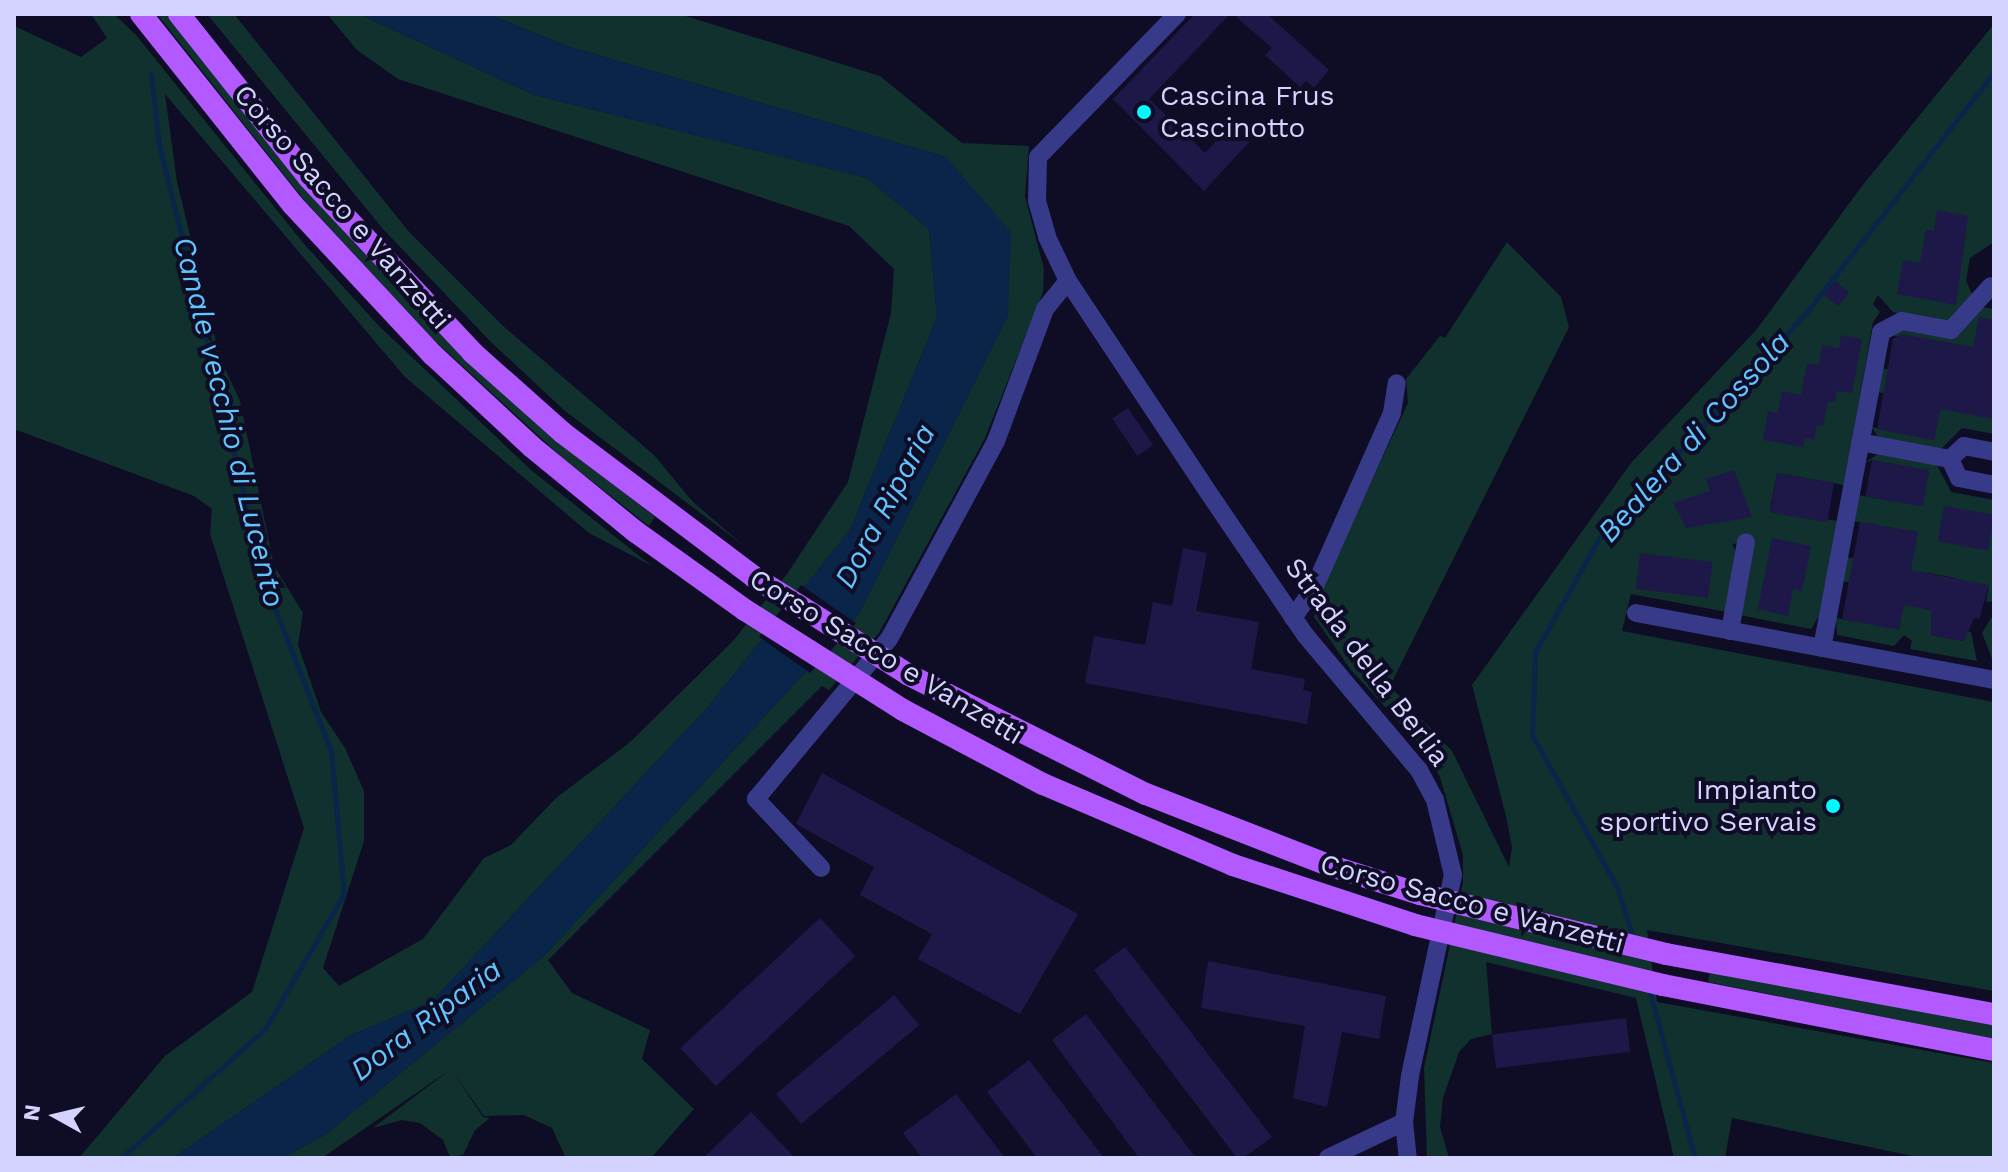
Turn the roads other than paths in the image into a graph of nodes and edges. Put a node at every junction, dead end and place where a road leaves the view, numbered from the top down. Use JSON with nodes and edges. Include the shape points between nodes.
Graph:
{"nodes":[{"id":1,"x":141,"y":14,"type":"edge"},
{"id":2,"x":179,"y":14,"type":"edge"},
{"id":3,"x":1177,"y":14,"type":"edge"},
{"id":4,"x":1068,"y":281,"type":"junction"},
{"id":5,"x":1993,"y":281,"type":"edge"},
{"id":6,"x":1397,"y":383,"type":"dead end"},
{"id":7,"x":1860,"y":442,"type":"junction"},
{"id":8,"x":1994,"y":452,"type":"edge"},
{"id":9,"x":1950,"y":459,"type":"junction"},
{"id":10,"x":1994,"y":485,"type":"edge"},
{"id":11,"x":1746,"y":542,"type":"dead end"},
{"id":12,"x":1636,"y":613,"type":"dead end"},
{"id":13,"x":1293,"y":618,"type":"junction"},
{"id":14,"x":1730,"y":631,"type":"junction"},
{"id":15,"x":1822,"y":648,"type":"junction"},
{"id":16,"x":1994,"y":680,"type":"edge"},
{"id":17,"x":821,"y":868,"type":"dead end"},
{"id":18,"x":1994,"y":1014,"type":"edge"},
{"id":19,"x":1994,"y":1050,"type":"edge"},
{"id":20,"x":1404,"y":1122,"type":"junction"},
{"id":21,"x":1328,"y":1158,"type":"edge"},
{"id":22,"x":1408,"y":1158,"type":"edge"}],
"edges":[{"from":1,"to":19,"type":"main road","name":"Corso Sacco e Vanzetti","bridge":true,"via":[[293,205],[433,355],[624,523],[745,610],[903,710],[1029,777],[1206,854],[1415,925],[1663,985]]},
{"from":2,"to":18,"type":"main road","name":"Corso Sacco e Vanzetti","bridge":true,"via":[[308,177],[473,353],[563,433],[754,577],[909,675],[1146,794],[1331,866],[1420,894],[1666,954]]},
{"from":3,"to":4,"type":"street","name":"Strada della Berlia","via":[[1038,157],[1037,201]]},
{"from":4,"to":13,"type":"street","name":"Strada della Berlia"},
{"from":4,"to":17,"type":"street","via":[[1045,309],[996,441],[889,639],[756,799]]},
{"from":5,"to":7,"type":"street","via":[[1951,330],[1902,321],[1881,332]]},
{"from":6,"to":13,"type":"street","via":[[1392,413],[1315,586]]},
{"from":7,"to":9,"type":"street"},
{"from":7,"to":15,"type":"street"},
{"from":8,"to":9,"type":"street","via":[[1964,446]]},
{"from":9,"to":10,"type":"street","via":[[1959,478]]},
{"from":11,"to":14,"type":"street"},
{"from":12,"to":14,"type":"street"},
{"from":13,"to":20,"type":"street","name":"Strada della Berlia","via":[[1419,770],[1452,852],[1453,875]]},
{"from":14,"to":15,"type":"street"},
{"from":15,"to":16,"type":"street"},
{"from":20,"to":21,"type":"street"},
{"from":20,"to":22,"type":"street","name":"Strada della Berlia"}]}
